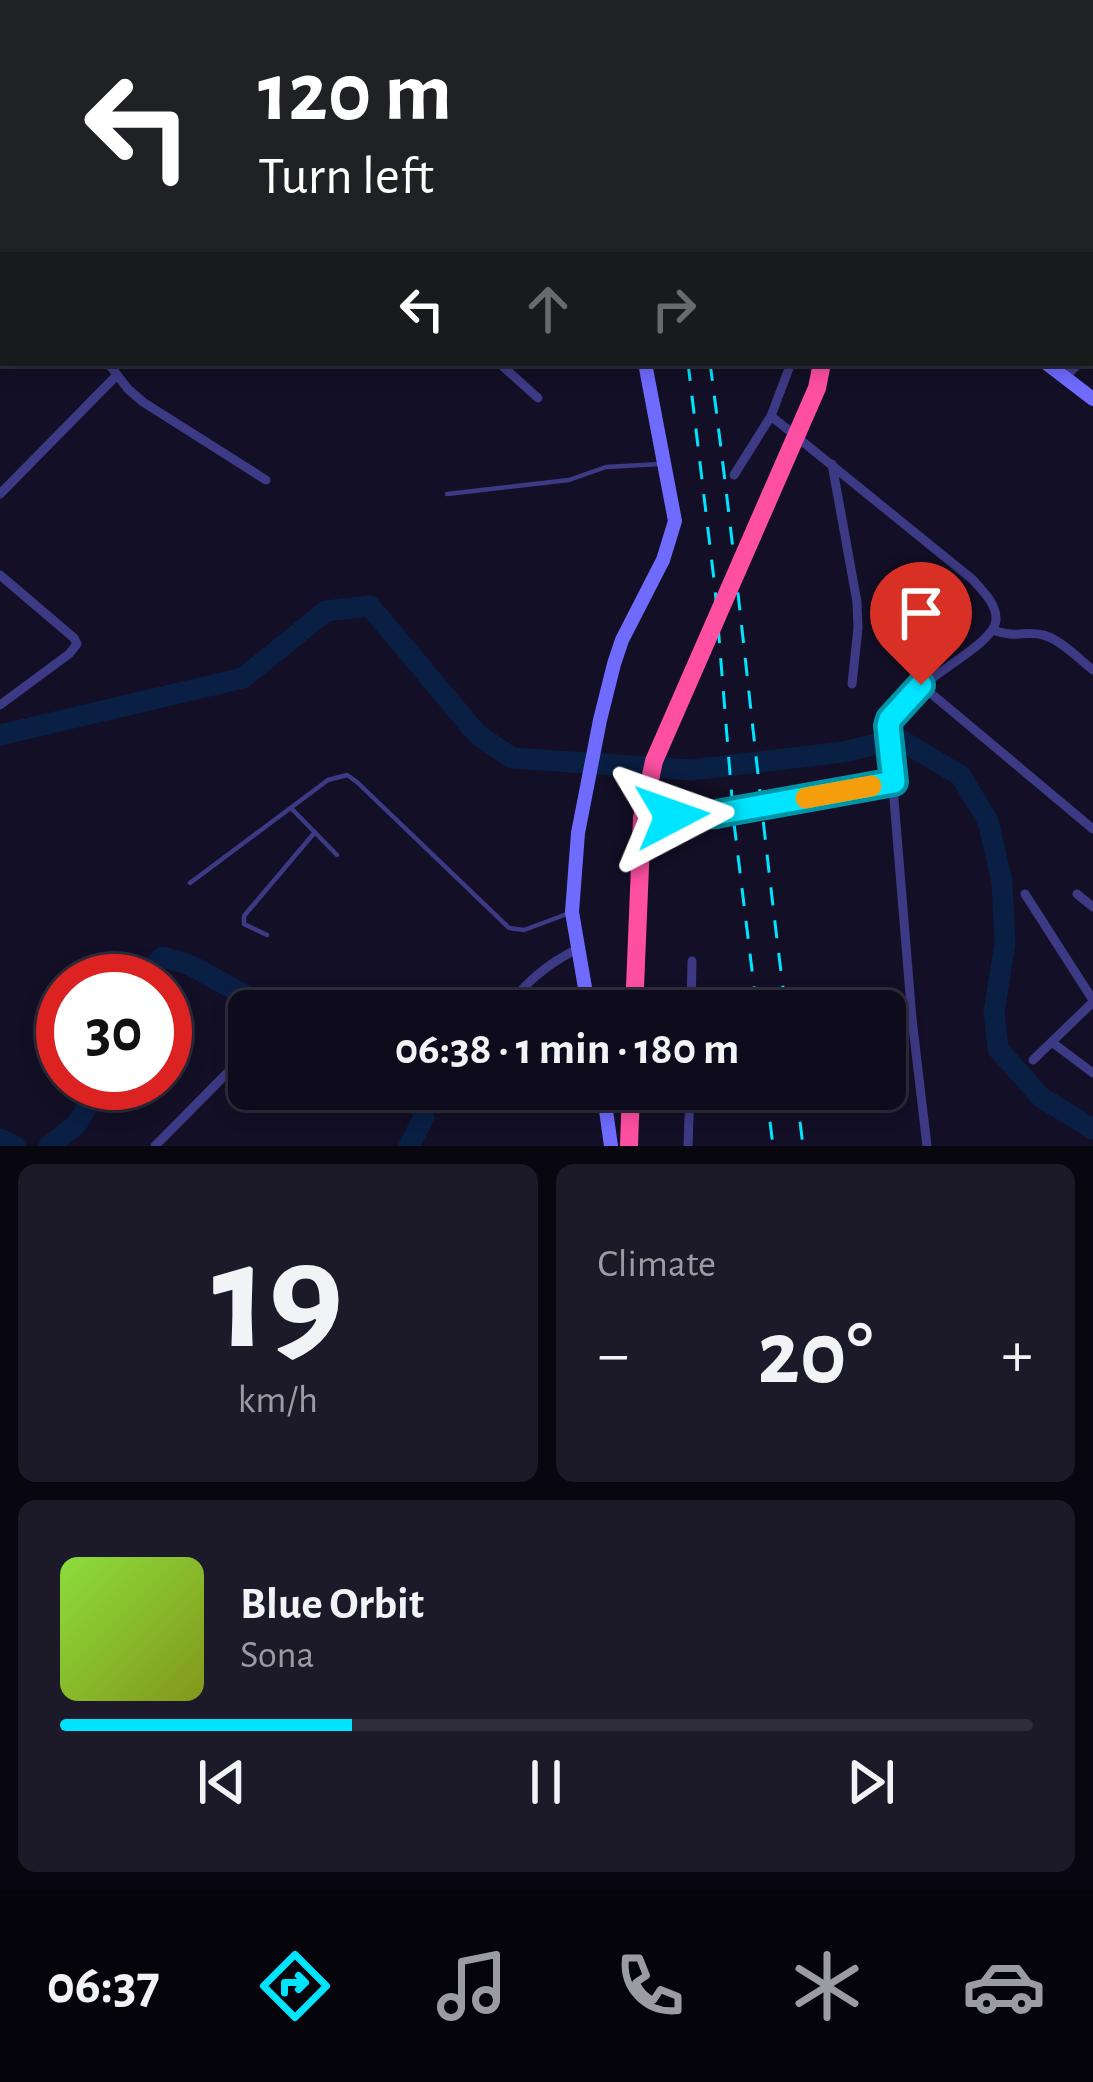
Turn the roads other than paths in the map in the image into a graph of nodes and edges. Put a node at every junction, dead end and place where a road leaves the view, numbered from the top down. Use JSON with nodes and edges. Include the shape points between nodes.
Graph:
{"nodes":[{"id":1,"x":110,"y":366,"type":"edge"},
{"id":2,"x":503,"y":366,"type":"edge"},
{"id":3,"x":646,"y":366,"type":"edge"},
{"id":4,"x":790,"y":366,"type":"edge"},
{"id":5,"x":821,"y":366,"type":"edge"},
{"id":6,"x":1050,"y":366,"type":"edge"},
{"id":7,"x":1076,"y":366,"type":"edge"},
{"id":8,"x":116,"y":376,"type":"junction"},
{"id":9,"x":1065,"y":378,"type":"junction"},
{"id":10,"x":538,"y":398,"type":"dead end"},
{"id":11,"x":1093,"y":398,"type":"edge"},
{"id":12,"x":771,"y":416,"type":"junction"},
{"id":13,"x":665,"y":463,"type":"junction"},
{"id":14,"x":832,"y":464,"type":"junction"},
{"id":15,"x":734,"y":476,"type":"dead end"},
{"id":16,"x":266,"y":480,"type":"dead end"},
{"id":17,"x":0,"y":494,"type":"edge"},
{"id":18,"x":447,"y":494,"type":"dead end"},
{"id":19,"x":0,"y":575,"type":"edge"},
{"id":20,"x":993,"y":630,"type":"junction"},
{"id":21,"x":1093,"y":670,"type":"edge"},
{"id":22,"x":852,"y":684,"type":"dead end"},
{"id":23,"x":921,"y":685,"type":"junction"},
{"id":24,"x":0,"y":705,"type":"edge"},
{"id":25,"x":893,"y":778,"type":"junction"},
{"id":26,"x":291,"y":808,"type":"junction"},
{"id":27,"x":672,"y":816,"type":"dead end"},
{"id":28,"x":1093,"y":829,"type":"edge"},
{"id":29,"x":315,"y":832,"type":"junction"},
{"id":30,"x":337,"y":854,"type":"dead end"},
{"id":31,"x":190,"y":883,"type":"dead end"},
{"id":32,"x":1025,"y":894,"type":"dead end"},
{"id":33,"x":1077,"y":894,"type":"dead end"},
{"id":34,"x":1093,"y":908,"type":"edge"},
{"id":35,"x":572,"y":912,"type":"junction"},
{"id":36,"x":267,"y":935,"type":"dead end"},
{"id":37,"x":578,"y":949,"type":"junction"},
{"id":38,"x":692,"y":961,"type":"dead end"},
{"id":39,"x":523,"y":990,"type":"edge"},
{"id":40,"x":585,"y":990,"type":"edge"},
{"id":41,"x":635,"y":990,"type":"edge"},
{"id":42,"x":691,"y":990,"type":"edge"},
{"id":43,"x":1093,"y":1001,"type":"edge"},
{"id":44,"x":1053,"y":1043,"type":"junction"},
{"id":45,"x":1033,"y":1060,"type":"dead end"},
{"id":46,"x":228,"y":1072,"type":"edge"},
{"id":47,"x":1093,"y":1073,"type":"edge"},
{"id":48,"x":606,"y":1110,"type":"edge"},
{"id":49,"x":630,"y":1110,"type":"edge"},
{"id":50,"x":689,"y":1110,"type":"edge"},
{"id":51,"x":155,"y":1146,"type":"edge"},
{"id":52,"x":610,"y":1146,"type":"edge"},
{"id":53,"x":629,"y":1146,"type":"edge"},
{"id":54,"x":688,"y":1146,"type":"edge"},
{"id":55,"x":927,"y":1146,"type":"edge"}],
"edges":[{"from":1,"to":8,"type":"street"},
{"from":2,"to":10,"type":"street"},
{"from":3,"to":13,"type":"main road"},
{"from":4,"to":12,"type":"street"},
{"from":5,"to":41,"type":"highway","bridge":true,"via":[[654,760],[642,818]]},
{"from":6,"to":9,"type":"main road"},
{"from":7,"to":9,"type":"street"},
{"from":8,"to":16,"type":"street"},
{"from":8,"to":17,"type":"street"},
{"from":9,"to":11,"type":"main road"},
{"from":12,"to":14,"type":"street"},
{"from":12,"to":15,"type":"street"},
{"from":13,"to":18,"type":"lane"},
{"from":13,"to":35,"type":"main road","via":[[675,521],[622,640],[600,720]]},
{"from":14,"to":20,"type":"street","via":[[972,579],[995,609]]},
{"from":14,"to":22,"type":"street","via":[[856,602]]},
{"from":19,"to":24,"type":"street","via":[[76,644]]},
{"from":20,"to":21,"type":"street","via":[[1049,637]]},
{"from":20,"to":23,"type":"street"},
{"from":23,"to":25,"type":"street","via":[[888,726]]},
{"from":23,"to":28,"type":"street"},
{"from":25,"to":27,"type":"street"},
{"from":25,"to":55,"type":"street"},
{"from":26,"to":29,"type":"lane"},
{"from":26,"to":31,"type":"lane"},
{"from":26,"to":35,"type":"lane","via":[[347,776],[508,928]]},
{"from":29,"to":30,"type":"lane"},
{"from":29,"to":36,"type":"lane","via":[[244,916],[244,924]]},
{"from":32,"to":43,"type":"street"},
{"from":33,"to":34,"type":"street"},
{"from":35,"to":37,"type":"main road"},
{"from":37,"to":39,"type":"street"},
{"from":37,"to":40,"type":"main road"},
{"from":38,"to":42,"type":"street"},
{"from":43,"to":44,"type":"street"},
{"from":44,"to":45,"type":"street"},
{"from":44,"to":47,"type":"street"},
{"from":46,"to":51,"type":"street"},
{"from":48,"to":52,"type":"main road"},
{"from":49,"to":53,"type":"highway"},
{"from":50,"to":54,"type":"street"}]}
